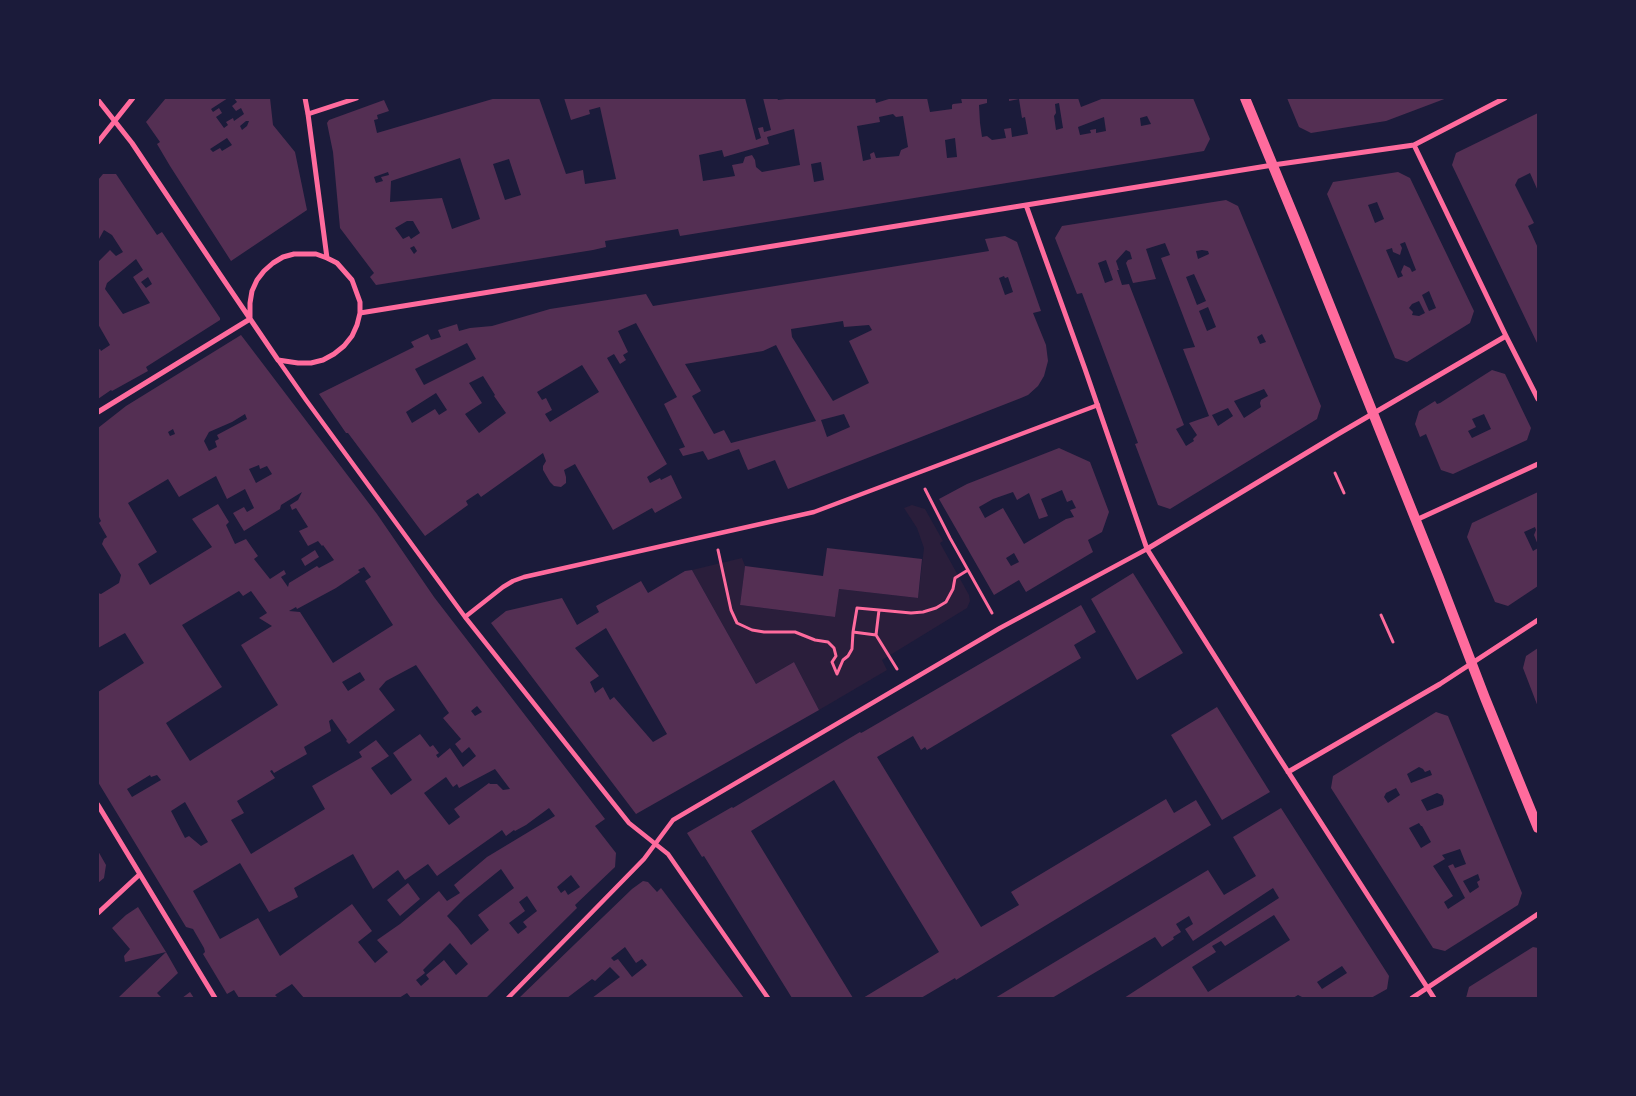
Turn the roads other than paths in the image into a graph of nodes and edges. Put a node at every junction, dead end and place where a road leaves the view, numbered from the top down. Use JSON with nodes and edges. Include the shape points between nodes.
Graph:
{"nodes":[{"id":1,"x":133,"y":98,"type":"edge"},
{"id":2,"x":305,"y":98,"type":"edge"},
{"id":3,"x":357,"y":98,"type":"edge"},
{"id":4,"x":1245,"y":98,"type":"edge"},
{"id":5,"x":1505,"y":98,"type":"edge"},
{"id":6,"x":98,"y":100,"type":"edge"},
{"id":7,"x":308,"y":114,"type":"junction"},
{"id":8,"x":114,"y":121,"type":"junction"},
{"id":9,"x":98,"y":142,"type":"edge"},
{"id":10,"x":1414,"y":145,"type":"junction"},
{"id":11,"x":1273,"y":165,"type":"junction"},
{"id":12,"x":1026,"y":205,"type":"junction"},
{"id":13,"x":327,"y":258,"type":"junction"},
{"id":14,"x":360,"y":313,"type":"junction"},
{"id":15,"x":250,"y":319,"type":"junction"},
{"id":16,"x":1506,"y":336,"type":"junction"},
{"id":17,"x":278,"y":360,"type":"junction"},
{"id":18,"x":1538,"y":399,"type":"edge"},
{"id":19,"x":1098,"y":405,"type":"junction"},
{"id":20,"x":98,"y":412,"type":"edge"},
{"id":21,"x":1373,"y":414,"type":"junction"},
{"id":22,"x":1538,"y":464,"type":"edge"},
{"id":23,"x":1416,"y":520,"type":"junction"},
{"id":24,"x":1147,"y":549,"type":"junction"},
{"id":25,"x":464,"y":617,"type":"junction"},
{"id":26,"x":1538,"y":620,"type":"edge"},
{"id":27,"x":1472,"y":662,"type":"junction"},
{"id":28,"x":1288,"y":772,"type":"junction"},
{"id":29,"x":98,"y":805,"type":"edge"},
{"id":30,"x":1538,"y":828,"type":"edge"},
{"id":31,"x":655,"y":844,"type":"junction"},
{"id":32,"x":139,"y":875,"type":"junction"},
{"id":33,"x":98,"y":913,"type":"edge"},
{"id":34,"x":1538,"y":914,"type":"edge"},
{"id":35,"x":1428,"y":988,"type":"junction"},
{"id":36,"x":215,"y":998,"type":"edge"},
{"id":37,"x":508,"y":998,"type":"edge"},
{"id":38,"x":768,"y":998,"type":"edge"},
{"id":39,"x":1412,"y":998,"type":"edge"},
{"id":40,"x":1434,"y":998,"type":"edge"}],
"edges":[{"from":1,"to":8,"type":"street"},
{"from":2,"to":7,"type":"street"},
{"from":3,"to":7,"type":"street"},
{"from":4,"to":11,"type":"main road"},
{"from":5,"to":10,"type":"street"},
{"from":6,"to":8,"type":"street"},
{"from":7,"to":13,"type":"street"},
{"from":8,"to":9,"type":"street"},
{"from":8,"to":15,"type":"street"},
{"from":10,"to":11,"type":"street"},
{"from":10,"to":16,"type":"street"},
{"from":11,"to":12,"type":"street"},
{"from":11,"to":21,"type":"main road"},
{"from":12,"to":14,"type":"street"},
{"from":12,"to":19,"type":"street"},
{"from":13,"to":14,"type":"street","via":[[337,263],[352,280],[360,302]]},
{"from":13,"to":15,"type":"street","via":[[316,254],[294,254],[273,263],[257,280],[252,291]]},
{"from":14,"to":17,"type":"street","via":[[352,336],[334,354],[311,362]]},
{"from":15,"to":17,"type":"street"},
{"from":15,"to":20,"type":"street"},
{"from":16,"to":18,"type":"street"},
{"from":16,"to":21,"type":"street"},
{"from":17,"to":25,"type":"street"},
{"from":19,"to":24,"type":"street"},
{"from":19,"to":25,"type":"street","via":[[814,512],[524,576],[503,587]]},
{"from":21,"to":23,"type":"main road"},
{"from":21,"to":24,"type":"street"},
{"from":22,"to":23,"type":"street"},
{"from":23,"to":27,"type":"main road"},
{"from":24,"to":28,"type":"street"},
{"from":24,"to":31,"type":"street","via":[[1000,628],[673,820]]},
{"from":25,"to":31,"type":"street","via":[[628,823]]},
{"from":26,"to":27,"type":"street"},
{"from":27,"to":28,"type":"street"},
{"from":27,"to":30,"type":"main road"},
{"from":28,"to":35,"type":"street"},
{"from":29,"to":32,"type":"street"},
{"from":31,"to":37,"type":"street","via":[[644,860]]},
{"from":31,"to":38,"type":"street","via":[[668,854]]},
{"from":32,"to":33,"type":"street"},
{"from":32,"to":36,"type":"street"},
{"from":34,"to":35,"type":"street"},
{"from":35,"to":39,"type":"street"},
{"from":35,"to":40,"type":"street"}]}
